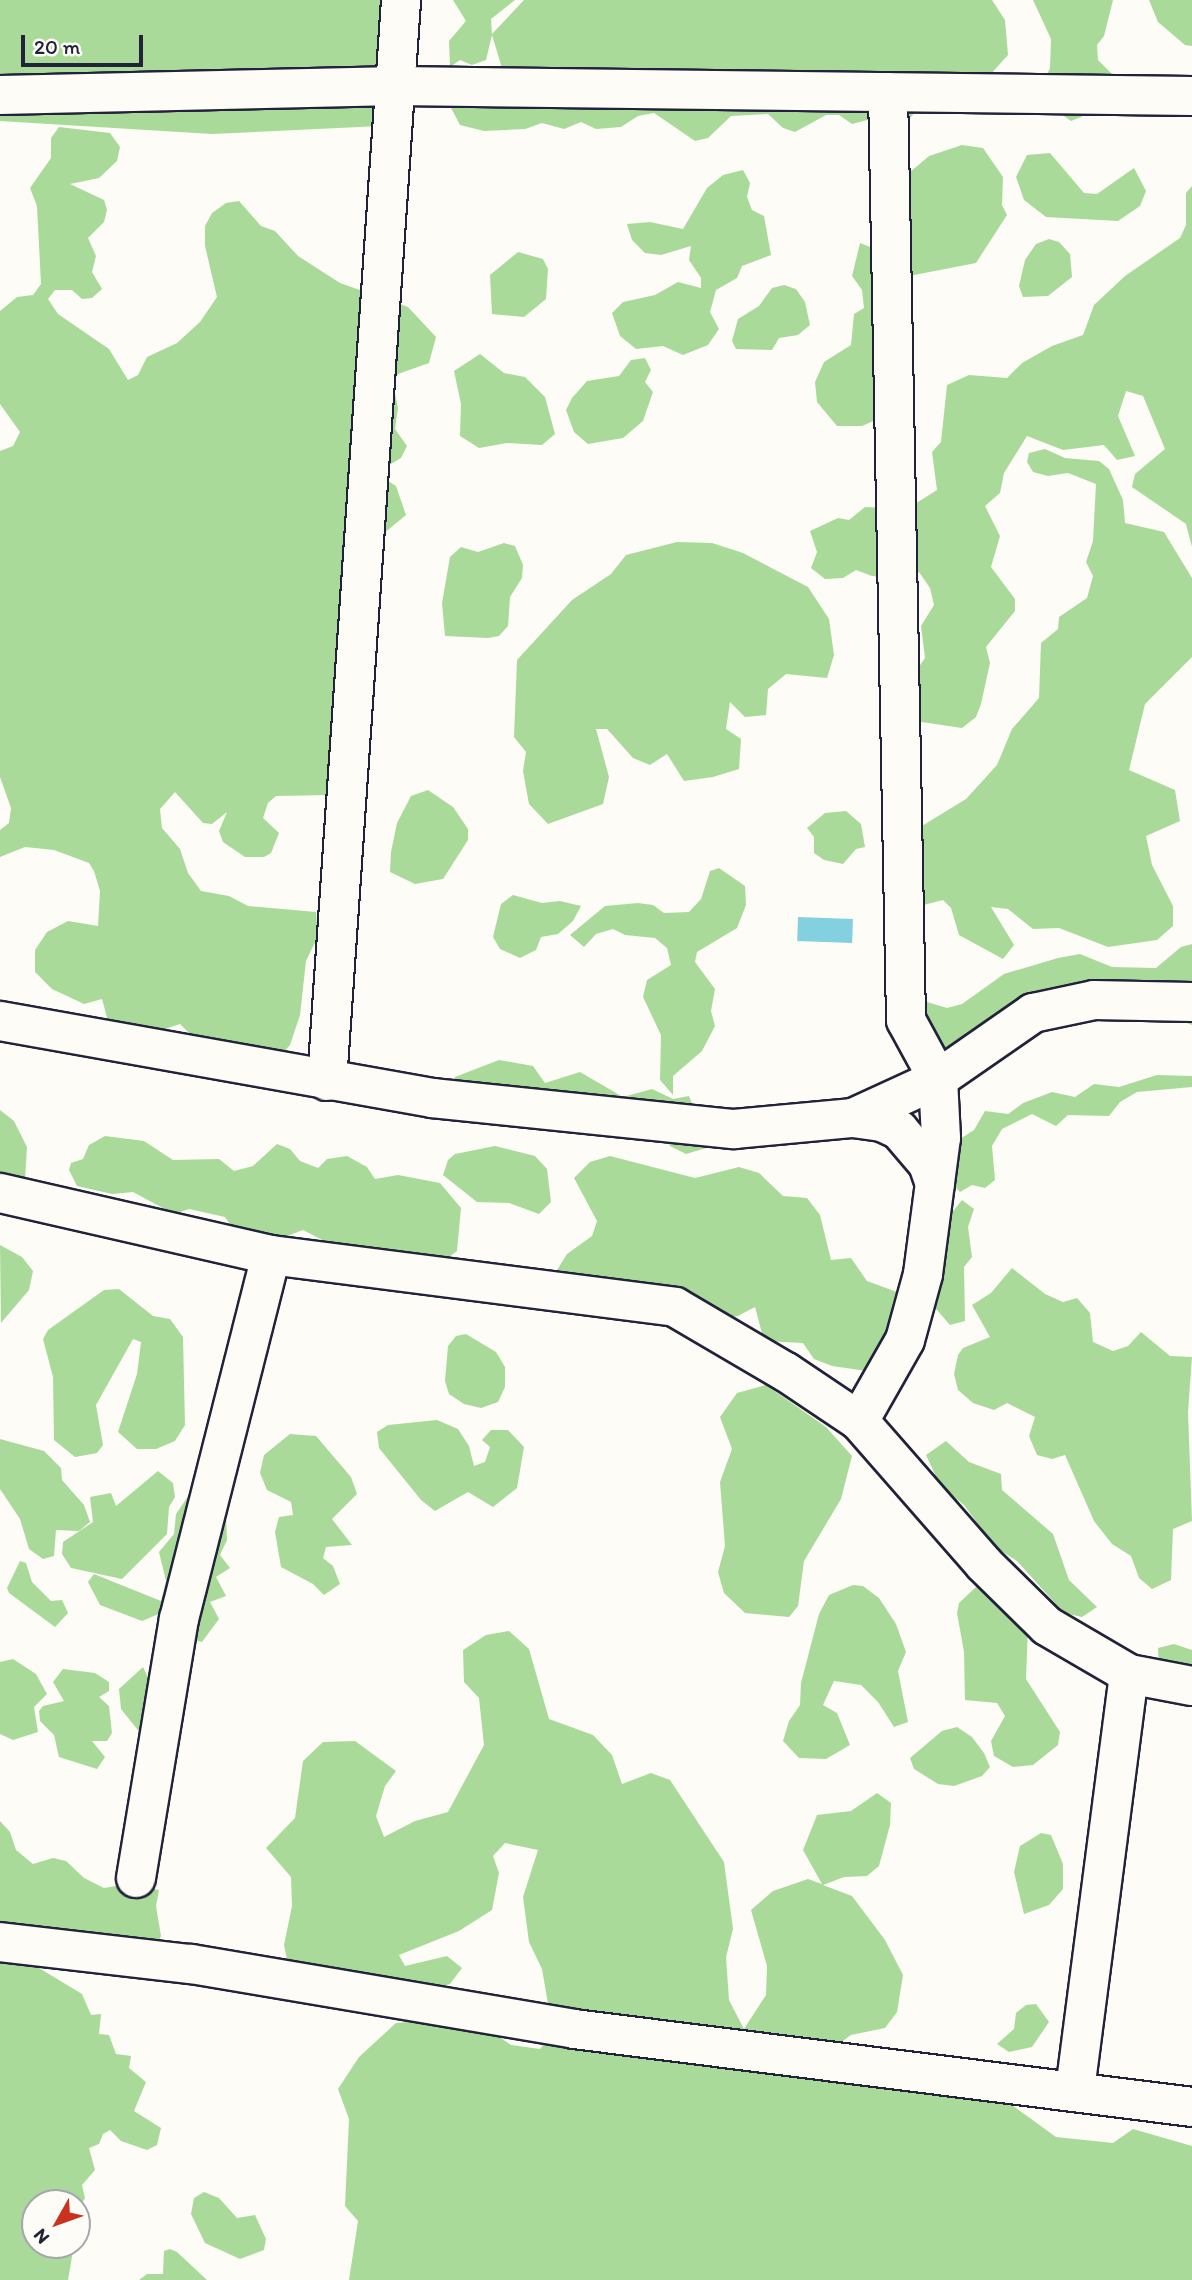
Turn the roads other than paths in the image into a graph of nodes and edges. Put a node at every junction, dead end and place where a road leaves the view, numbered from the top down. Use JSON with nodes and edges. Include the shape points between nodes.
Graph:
{"nodes":[{"id":1,"x":401,"y":0,"type":"edge"},
{"id":2,"x":397,"y":86,"type":"junction"},
{"id":3,"x":888,"y":92,"type":"junction"},
{"id":4,"x":0,"y":95,"type":"edge"},
{"id":5,"x":1192,"y":96,"type":"edge"},
{"id":6,"x":1192,"y":1002,"type":"edge"},
{"id":7,"x":0,"y":1021,"type":"edge"},
{"id":8,"x":937,"y":1079,"type":"junction"},
{"id":9,"x":327,"y":1081,"type":"junction"},
{"id":10,"x":853,"y":1118,"type":"junction"},
{"id":11,"x":935,"y":1184,"type":"junction"},
{"id":12,"x":0,"y":1193,"type":"edge"},
{"id":13,"x":271,"y":1255,"type":"junction"},
{"id":14,"x":859,"y":1421,"type":"junction"},
{"id":15,"x":1129,"y":1674,"type":"junction"},
{"id":16,"x":1192,"y":1686,"type":"edge"},
{"id":17,"x":136,"y":1878,"type":"dead end"},
{"id":18,"x":0,"y":1942,"type":"edge"},
{"id":19,"x":1075,"y":2090,"type":"junction"},
{"id":20,"x":1192,"y":2107,"type":"edge"}],
"edges":[{"from":1,"to":2,"type":"street"},
{"from":2,"to":3,"type":"street"},
{"from":2,"to":4,"type":"street"},
{"from":2,"to":9,"type":"street"},
{"from":3,"to":5,"type":"street"},
{"from":3,"to":8,"type":"street","via":[[906,1020]]},
{"from":6,"to":8,"type":"street","via":[[1094,1000],[1033,1013]]},
{"from":7,"to":9,"type":"street"},
{"from":8,"to":10,"type":"street"},
{"from":8,"to":11,"type":"street","via":[[941,1138]]},
{"from":9,"to":10,"type":"street","via":[[432,1098],[698,1128]]},
{"from":10,"to":11,"type":"street","via":[[899,1130],[928,1164]]},
{"from":11,"to":14,"type":"street","via":[[923,1274],[905,1340]]},
{"from":12,"to":13,"type":"street"},
{"from":13,"to":14,"type":"street","via":[[674,1307]]},
{"from":13,"to":17,"type":"street","via":[[179,1619]]},
{"from":14,"to":15,"type":"street","via":[[984,1564],[1047,1626]]},
{"from":15,"to":16,"type":"street"},
{"from":15,"to":19,"type":"street"},
{"from":18,"to":19,"type":"street","via":[[191,1964],[574,2029]]},
{"from":19,"to":20,"type":"street"}]}
